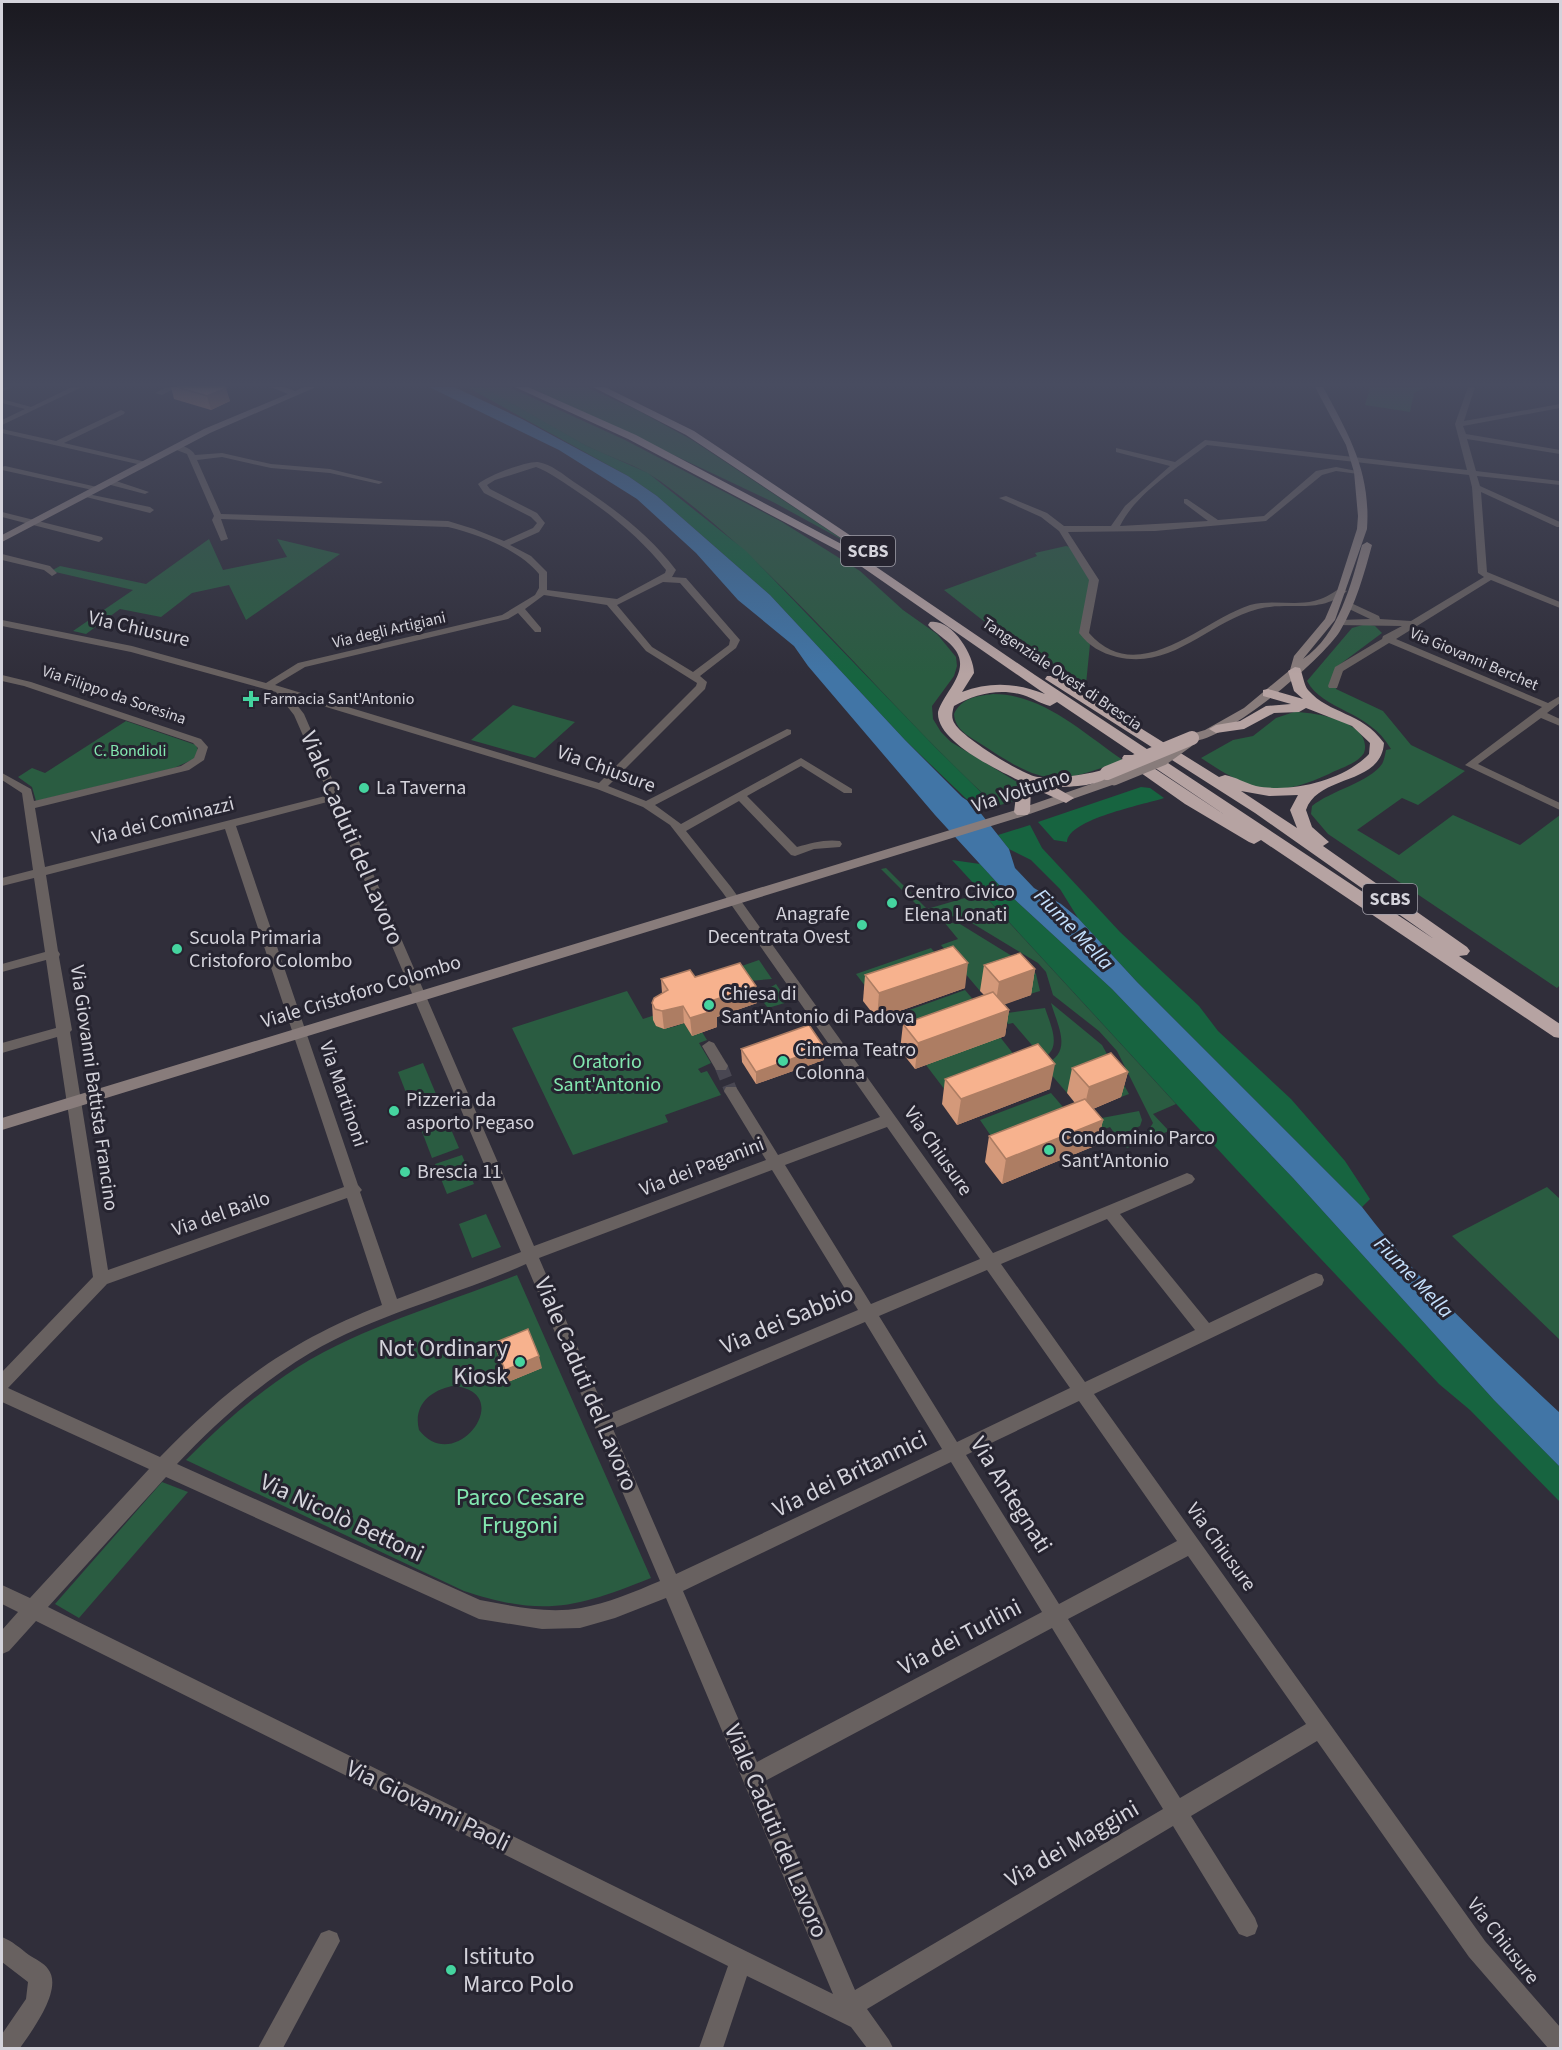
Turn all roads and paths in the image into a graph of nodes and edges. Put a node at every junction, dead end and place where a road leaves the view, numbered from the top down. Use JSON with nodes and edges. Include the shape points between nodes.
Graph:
{"nodes":[{"id":1,"x":69,"y":483,"type":"edge"},
{"id":2,"x":109,"y":483,"type":"edge"},
{"id":3,"x":113,"y":483,"type":"edge"},
{"id":4,"x":203,"y":483,"type":"edge"},
{"id":5,"x":484,"y":483,"type":"edge"},
{"id":6,"x":570,"y":483,"type":"edge"},
{"id":7,"x":718,"y":483,"type":"edge"},
{"id":8,"x":765,"y":483,"type":"edge"},
{"id":9,"x":1155,"y":483,"type":"edge"},
{"id":10,"x":1308,"y":483,"type":"edge"},
{"id":11,"x":1359,"y":483,"type":"edge"},
{"id":12,"x":1364,"y":483,"type":"edge"},
{"id":13,"x":1475,"y":483,"type":"edge"},
{"id":14,"x":1476,"y":487,"type":"junction"},
{"id":15,"x":97,"y":489,"type":"junction"},
{"id":16,"x":146,"y":491,"type":"dead end"},
{"id":17,"x":86,"y":495,"type":"junction"},
{"id":18,"x":1004,"y":498,"type":"dead end"},
{"id":19,"x":1187,"y":501,"type":"dead end"},
{"id":20,"x":150,"y":510,"type":"dead end"},
{"id":21,"x":2,"y":515,"type":"edge"},
{"id":22,"x":218,"y":516,"type":"junction"},
{"id":23,"x":249,"y":518,"type":"junction"},
{"id":24,"x":33,"y":523,"type":"junction"},
{"id":25,"x":1217,"y":523,"type":"junction"},
{"id":26,"x":1560,"y":525,"type":"edge"},
{"id":27,"x":219,"y":527,"type":"junction"},
{"id":28,"x":1062,"y":529,"type":"junction"},
{"id":29,"x":1114,"y":529,"type":"junction"},
{"id":30,"x":224,"y":538,"type":"dead end"},
{"id":31,"x":2,"y":539,"type":"edge"},
{"id":32,"x":99,"y":539,"type":"dead end"},
{"id":33,"x":502,"y":545,"type":"junction"},
{"id":34,"x":2,"y":557,"type":"edge"},
{"id":35,"x":873,"y":569,"type":"junction"},
{"id":36,"x":52,"y":573,"type":"dead end"},
{"id":37,"x":1488,"y":578,"type":"junction"},
{"id":38,"x":660,"y":579,"type":"junction"},
{"id":39,"x":1342,"y":591,"type":"junction"},
{"id":40,"x":542,"y":592,"type":"junction"},
{"id":41,"x":610,"y":603,"type":"junction"},
{"id":42,"x":1348,"y":605,"type":"junction"},
{"id":43,"x":1560,"y":605,"type":"edge"},
{"id":44,"x":521,"y":610,"type":"junction"},
{"id":45,"x":2,"y":623,"type":"edge"},
{"id":46,"x":1339,"y":623,"type":"junction"},
{"id":47,"x":1398,"y":624,"type":"junction"},
{"id":48,"x":1414,"y":624,"type":"junction"},
{"id":49,"x":538,"y":630,"type":"dead end"},
{"id":50,"x":1386,"y":638,"type":"junction"},
{"id":51,"x":1295,"y":670,"type":"junction"},
{"id":52,"x":1043,"y":674,"type":"junction"},
{"id":53,"x":695,"y":675,"type":"junction"},
{"id":54,"x":2,"y":678,"type":"edge"},
{"id":55,"x":267,"y":686,"type":"junction"},
{"id":56,"x":1334,"y":686,"type":"dead end"},
{"id":57,"x":279,"y":690,"type":"junction"},
{"id":58,"x":1271,"y":691,"type":"junction"},
{"id":59,"x":303,"y":698,"type":"junction"},
{"id":60,"x":1560,"y":699,"type":"edge"},
{"id":61,"x":950,"y":703,"type":"junction"},
{"id":62,"x":1317,"y":706,"type":"junction"},
{"id":63,"x":1550,"y":707,"type":"junction"},
{"id":64,"x":298,"y":714,"type":"junction"},
{"id":65,"x":1541,"y":714,"type":"junction"},
{"id":66,"x":1560,"y":723,"type":"edge"},
{"id":67,"x":1216,"y":729,"type":"junction"},
{"id":68,"x":787,"y":732,"type":"dead end"},
{"id":69,"x":1192,"y":738,"type":"joint"},
{"id":70,"x":2,"y":776,"type":"edge"},
{"id":71,"x":1111,"y":776,"type":"junction"},
{"id":72,"x":1028,"y":781,"type":"junction"},
{"id":73,"x":1319,"y":786,"type":"junction"},
{"id":74,"x":601,"y":787,"type":"junction"},
{"id":75,"x":848,"y":791,"type":"dead end"},
{"id":76,"x":335,"y":797,"type":"junction"},
{"id":77,"x":741,"y":797,"type":"junction"},
{"id":78,"x":1060,"y":800,"type":"junction"},
{"id":79,"x":647,"y":805,"type":"junction"},
{"id":80,"x":29,"y":806,"type":"junction"},
{"id":81,"x":1560,"y":807,"type":"edge"},
{"id":82,"x":1021,"y":813,"type":"junction"},
{"id":83,"x":231,"y":825,"type":"junction"},
{"id":84,"x":681,"y":829,"type":"junction"},
{"id":85,"x":836,"y":844,"type":"dead end"},
{"id":86,"x":41,"y":872,"type":"junction"},
{"id":87,"x":2,"y":882,"type":"edge"},
{"id":88,"x":1340,"y":884,"type":"junction"},
{"id":89,"x":733,"y":899,"type":"junction"},
{"id":90,"x":54,"y":954,"type":"junction"},
{"id":91,"x":1469,"y":956,"type":"junction"},
{"id":92,"x":2,"y":968,"type":"edge"},
{"id":93,"x":420,"y":996,"type":"junction"},
{"id":94,"x":1560,"y":1018,"type":"edge"},
{"id":95,"x":65,"y":1030,"type":"junction"},
{"id":96,"x":302,"y":1032,"type":"junction"},
{"id":97,"x":1560,"y":1032,"type":"edge"},
{"id":98,"x":709,"y":1046,"type":"dead end"},
{"id":99,"x":2,"y":1048,"type":"edge"},
{"id":100,"x":721,"y":1066,"type":"tunnel mouth"},
{"id":101,"x":731,"y":1091,"type":"tunnel mouth"},
{"id":102,"x":75,"y":1102,"type":"junction"},
{"id":103,"x":889,"y":1120,"type":"junction"},
{"id":104,"x":2,"y":1124,"type":"edge"},
{"id":105,"x":775,"y":1162,"type":"junction"},
{"id":106,"x":1187,"y":1179,"type":"dead end"},
{"id":107,"x":354,"y":1190,"type":"junction"},
{"id":108,"x":1109,"y":1211,"type":"junction"},
{"id":109,"x":531,"y":1255,"type":"junction"},
{"id":110,"x":989,"y":1262,"type":"junction"},
{"id":111,"x":101,"y":1279,"type":"junction"},
{"id":112,"x":1316,"y":1280,"type":"dead end"},
{"id":113,"x":392,"y":1309,"type":"junction"},
{"id":114,"x":867,"y":1312,"type":"junction"},
{"id":115,"x":1208,"y":1332,"type":"junction"},
{"id":116,"x":2,"y":1383,"type":"edge"},
{"id":117,"x":1083,"y":1391,"type":"junction"},
{"id":118,"x":2,"y":1394,"type":"edge"},
{"id":119,"x":604,"y":1424,"type":"junction"},
{"id":120,"x":954,"y":1451,"type":"junction"},
{"id":121,"x":163,"y":1466,"type":"junction"},
{"id":122,"x":1191,"y":1544,"type":"junction"},
{"id":123,"x":672,"y":1586,"type":"junction"},
{"id":124,"x":2,"y":1594,"type":"edge"},
{"id":125,"x":32,"y":1610,"type":"junction"},
{"id":126,"x":1055,"y":1615,"type":"junction"},
{"id":127,"x":2,"y":1644,"type":"edge"},
{"id":128,"x":1321,"y":1727,"type":"junction"},
{"id":129,"x":752,"y":1776,"type":"junction"},
{"id":130,"x":1177,"y":1813,"type":"junction"},
{"id":131,"x":1247,"y":1926,"type":"dead end"},
{"id":132,"x":329,"y":1941,"type":"dead end"},
{"id":133,"x":2,"y":1948,"type":"edge"},
{"id":134,"x":741,"y":1960,"type":"junction"},
{"id":135,"x":853,"y":2011,"type":"junction"},
{"id":136,"x":1560,"y":2044,"type":"edge"},
{"id":137,"x":6,"y":2049,"type":"edge"},
{"id":138,"x":270,"y":2049,"type":"edge"},
{"id":139,"x":711,"y":2049,"type":"edge"},
{"id":140,"x":881,"y":2049,"type":"edge"}],
"edges":[{"from":1,"to":15,"type":"street"},
{"from":2,"to":15,"type":"street"},
{"from":3,"to":16,"type":"street"},
{"from":4,"to":22,"type":"street"},
{"from":5,"to":33,"type":"street","via":[[487,491],[534,515],[541,523],[536,530]]},
{"from":6,"to":38,"type":"street","via":[[630,524],[658,551],[671,570]]},
{"from":7,"to":35,"type":"highway","name":"Tangenziale Ovest di Brescia","number":"SCBS"},
{"from":8,"to":52,"type":"highway","name":"Tangenziale Ovest di Brescia","number":"SCBS"},
{"from":9,"to":29,"type":"street","via":[[1130,503],[1116,520]]},
{"from":10,"to":25,"type":"street","via":[[1266,518]]},
{"from":11,"to":39,"type":"street","via":[[1362,529]]},
{"from":12,"to":42,"type":"street","via":[[1372,517]]},
{"from":13,"to":14,"type":"street"},
{"from":14,"to":26,"type":"street"},
{"from":14,"to":37,"type":"street","via":[[1482,571]]},
{"from":15,"to":17,"type":"street"},
{"from":17,"to":20,"type":"street"},
{"from":17,"to":24,"type":"street"},
{"from":18,"to":28,"type":"street","via":[[1044,514]]},
{"from":19,"to":25,"type":"street"},
{"from":21,"to":24,"type":"street"},
{"from":22,"to":23,"type":"street"},
{"from":22,"to":27,"type":"street"},
{"from":23,"to":27,"type":"street"},
{"from":23,"to":33,"type":"street","via":[[439,522],[465,528]]},
{"from":24,"to":31,"type":"street"},
{"from":24,"to":32,"type":"street"},
{"from":25,"to":29,"type":"street"},
{"from":27,"to":30,"type":"street"},
{"from":28,"to":29,"type":"street"},
{"from":28,"to":39,"type":"street","via":[[1094,580],[1084,633],[1095,646],[1111,654],[1156,656],[1247,609],[1323,603]]},
{"from":33,"to":40,"type":"street","via":[[540,568],[545,578]]},
{"from":34,"to":36,"type":"street","via":[[47,568]]},
{"from":35,"to":61,"type":"highway","via":[[903,602],[963,651],[967,673]]},
{"from":35,"to":88,"type":"highway","name":"Tangenziale Ovest di Brescia","number":"SCBS"},
{"from":37,"to":43,"type":"street"},
{"from":37,"to":48,"type":"street"},
{"from":38,"to":41,"type":"street"},
{"from":38,"to":53,"type":"street","via":[[683,580],[735,640]]},
{"from":39,"to":51,"type":"street","via":[[1330,620],[1298,658]]},
{"from":40,"to":41,"type":"street"},
{"from":40,"to":44,"type":"street","name":"Via degli Artigiani"},
{"from":41,"to":53,"type":"street","via":[[650,649]]},
{"from":42,"to":46,"type":"street"},
{"from":42,"to":47,"type":"street"},
{"from":44,"to":49,"type":"street"},
{"from":44,"to":55,"type":"street","name":"Via degli Artigiani","via":[[487,623],[306,664]]},
{"from":45,"to":55,"type":"street","name":"Via Chiusure","via":[[132,649]]},
{"from":46,"to":47,"type":"street"},
{"from":46,"to":51,"type":"street","via":[[1311,661]]},
{"from":47,"to":48,"type":"street"},
{"from":48,"to":50,"type":"street"},
{"from":50,"to":56,"type":"street","via":[[1340,669]]},
{"from":50,"to":63,"type":"street","name":"Via Giovanni Berchet"},
{"from":51,"to":58,"type":"street"},
{"from":51,"to":62,"type":"highway","via":[[1301,691]]},
{"from":52,"to":73,"type":"highway","via":[[1080,688],[1239,786],[1283,792]]},
{"from":52,"to":91,"type":"highway","name":"Tangenziale Ovest di Brescia","number":"SCBS","via":[[1213,780]]},
{"from":53,"to":74,"type":"street","via":[[702,682],[701,687]]},
{"from":54,"to":80,"type":"street","name":"Via Filippo da Soresina","via":[[197,741],[203,747],[203,754],[185,768]]},
{"from":55,"to":57,"type":"street","name":"Via Chiusure"},
{"from":57,"to":59,"type":"street","name":"Via Chiusure"},
{"from":57,"to":64,"type":"street","name":"Viale Caduti del Lavoro"},
{"from":58,"to":62,"type":"highway"},
{"from":58,"to":67,"type":"street"},
{"from":59,"to":64,"type":"street","name":"Viale Caduti del Lavoro"},
{"from":59,"to":74,"type":"street","name":"Via Chiusure"},
{"from":60,"to":63,"type":"street","name":"Via Giovanni Berchet"},
{"from":61,"to":72,"type":"highway","via":[[945,719],[948,727]]},
{"from":61,"to":88,"type":"highway","via":[[988,688],[1039,695],[1190,801]]},
{"from":62,"to":67,"type":"highway","via":[[1271,710],[1244,725]]},
{"from":62,"to":73,"type":"highway","via":[[1368,729],[1377,743],[1376,754],[1357,770]]},
{"from":63,"to":65,"type":"street","name":"Via Giovanni Berchet"},
{"from":64,"to":76,"type":"street","name":"Viale Caduti del Lavoro"},
{"from":65,"to":66,"type":"street"},
{"from":65,"to":81,"type":"street","name":"Via Giovanni Berchet","via":[[1470,765]]},
{"from":67,"to":69,"type":"street"},
{"from":68,"to":79,"type":"street"},
{"from":69,"to":71,"type":"highway","bridge":true},
{"from":70,"to":80,"type":"street","name":"Via Giovanni Battista Francino","via":[[27,791]]},
{"from":71,"to":72,"type":"highway","via":[[1073,783]]},
{"from":71,"to":78,"type":"street","name":"Via Volturno"},
{"from":72,"to":78,"type":"highway"},
{"from":72,"to":82,"type":"highway"},
{"from":73,"to":91,"type":"highway","via":[[1299,805],[1305,829],[1423,916]]},
{"from":74,"to":79,"type":"street","name":"Via Chiusure"},
{"from":75,"to":77,"type":"street","via":[[801,761]]},
{"from":76,"to":83,"type":"street","name":"Via dei Cominazzi"},
{"from":76,"to":93,"type":"street","name":"Viale Caduti del Lavoro"},
{"from":77,"to":84,"type":"street"},
{"from":77,"to":85,"type":"street","via":[[795,852]]},
{"from":78,"to":82,"type":"street","name":"Via Volturno"},
{"from":79,"to":84,"type":"street","name":"Via Chiusure"},
{"from":80,"to":86,"type":"street","name":"Via Giovanni Battista Francino"},
{"from":82,"to":89,"type":"street","name":"Via Volturno"},
{"from":83,"to":86,"type":"street","name":"Via dei Cominazzi"},
{"from":83,"to":96,"type":"street","name":"Via Martinoni"},
{"from":84,"to":89,"type":"street","name":"Via Chiusure"},
{"from":86,"to":87,"type":"street","name":"Via dei Cominazzi"},
{"from":86,"to":90,"type":"street","name":"Via Giovanni Battista Francino"},
{"from":88,"to":97,"type":"highway","name":"Tangenziale Ovest di Brescia","number":"SCBS"},
{"from":89,"to":93,"type":"street","name":"Viale Cristoforo Colombo"},
{"from":89,"to":103,"type":"street","name":"Via Chiusure"},
{"from":90,"to":92,"type":"street"},
{"from":90,"to":95,"type":"street","name":"Via Giovanni Battista Francino"},
{"from":91,"to":94,"type":"highway","name":"Tangenziale Ovest di Brescia","number":"SCBS"},
{"from":93,"to":96,"type":"street","name":"Viale Cristoforo Colombo"},
{"from":93,"to":109,"type":"street","name":"Viale Caduti del Lavoro"},
{"from":95,"to":99,"type":"street"},
{"from":95,"to":102,"type":"street","name":"Via Giovanni Battista Francino"},
{"from":96,"to":102,"type":"street","name":"Viale Cristoforo Colombo"},
{"from":96,"to":107,"type":"street","name":"Via Martinoni"},
{"from":98,"to":100,"type":"street"},
{"from":101,"to":105,"type":"street","name":"Via Antegnati"},
{"from":102,"to":104,"type":"street","name":"Viale Cristoforo Colombo"},
{"from":102,"to":111,"type":"street","name":"Via Giovanni Battista Francino"},
{"from":103,"to":105,"type":"street","name":"Via dei Paganini"},
{"from":103,"to":110,"type":"street","name":"Via Chiusure"},
{"from":105,"to":109,"type":"street","name":"Via dei Paganini"},
{"from":105,"to":114,"type":"street","name":"Via Antegnati"},
{"from":106,"to":108,"type":"street","name":"Via dei Sabbio"},
{"from":107,"to":111,"type":"street","name":"Via del Bailo"},
{"from":107,"to":113,"type":"street","name":"Via Martinoni"},
{"from":108,"to":110,"type":"street","name":"Via dei Sabbio"},
{"from":108,"to":115,"type":"street"},
{"from":109,"to":113,"type":"street","name":"Via dei Paganini"},
{"from":109,"to":119,"type":"street","name":"Viale Caduti del Lavoro"},
{"from":110,"to":114,"type":"street","name":"Via dei Sabbio"},
{"from":110,"to":117,"type":"street","name":"Via Chiusure"},
{"from":111,"to":116,"type":"street"},
{"from":112,"to":115,"type":"street","name":"Via dei Britannici"},
{"from":113,"to":121,"type":"street","name":"Via dei Paganini","via":[[325,1337],[261,1376],[207,1421]]},
{"from":114,"to":119,"type":"street","name":"Via dei Sabbio"},
{"from":114,"to":120,"type":"street","name":"Via Antegnati"},
{"from":115,"to":117,"type":"street","name":"Via dei Britannici"},
{"from":117,"to":120,"type":"street","name":"Via dei Britannici"},
{"from":117,"to":122,"type":"street","name":"Via Chiusure"},
{"from":118,"to":121,"type":"street","name":"Via Nicolò Bettoni"},
{"from":119,"to":123,"type":"street","name":"Viale Caduti del Lavoro"},
{"from":120,"to":123,"type":"street","name":"Via dei Britannici"},
{"from":120,"to":126,"type":"street","name":"Via Antegnati"},
{"from":121,"to":123,"type":"street","name":"Via Nicolò Bettoni","via":[[479,1609],[525,1617],[579,1618]]},
{"from":121,"to":125,"type":"street","name":"Via dei Paganini"},
{"from":122,"to":126,"type":"street","name":"Via dei Turlini"},
{"from":122,"to":128,"type":"street","name":"Via Chiusure"},
{"from":123,"to":129,"type":"street","name":"Viale Caduti del Lavoro"},
{"from":124,"to":125,"type":"street","name":"Via Giovanni Paoli"},
{"from":125,"to":127,"type":"street","name":"Via dei Paganini"},
{"from":125,"to":134,"type":"street","name":"Via Giovanni Paoli"},
{"from":126,"to":129,"type":"street","name":"Via dei Turlini"},
{"from":126,"to":130,"type":"street","name":"Via Antegnati"},
{"from":128,"to":130,"type":"street","name":"Via dei Maggini"},
{"from":128,"to":136,"type":"street","name":"Via Chiusure","via":[[1477,1948]]},
{"from":129,"to":135,"type":"street","name":"Viale Caduti del Lavoro"},
{"from":130,"to":131,"type":"street","name":"Via Antegnati"},
{"from":130,"to":135,"type":"street","name":"Via dei Maggini"},
{"from":132,"to":138,"type":"street"},
{"from":133,"to":137,"type":"street","via":[[40,1977],[37,2003]]},
{"from":134,"to":135,"type":"street","name":"Via Giovanni Paoli"},
{"from":134,"to":139,"type":"street"},
{"from":135,"to":140,"type":"street","name":"Viale Caduti del Lavoro"}]}
